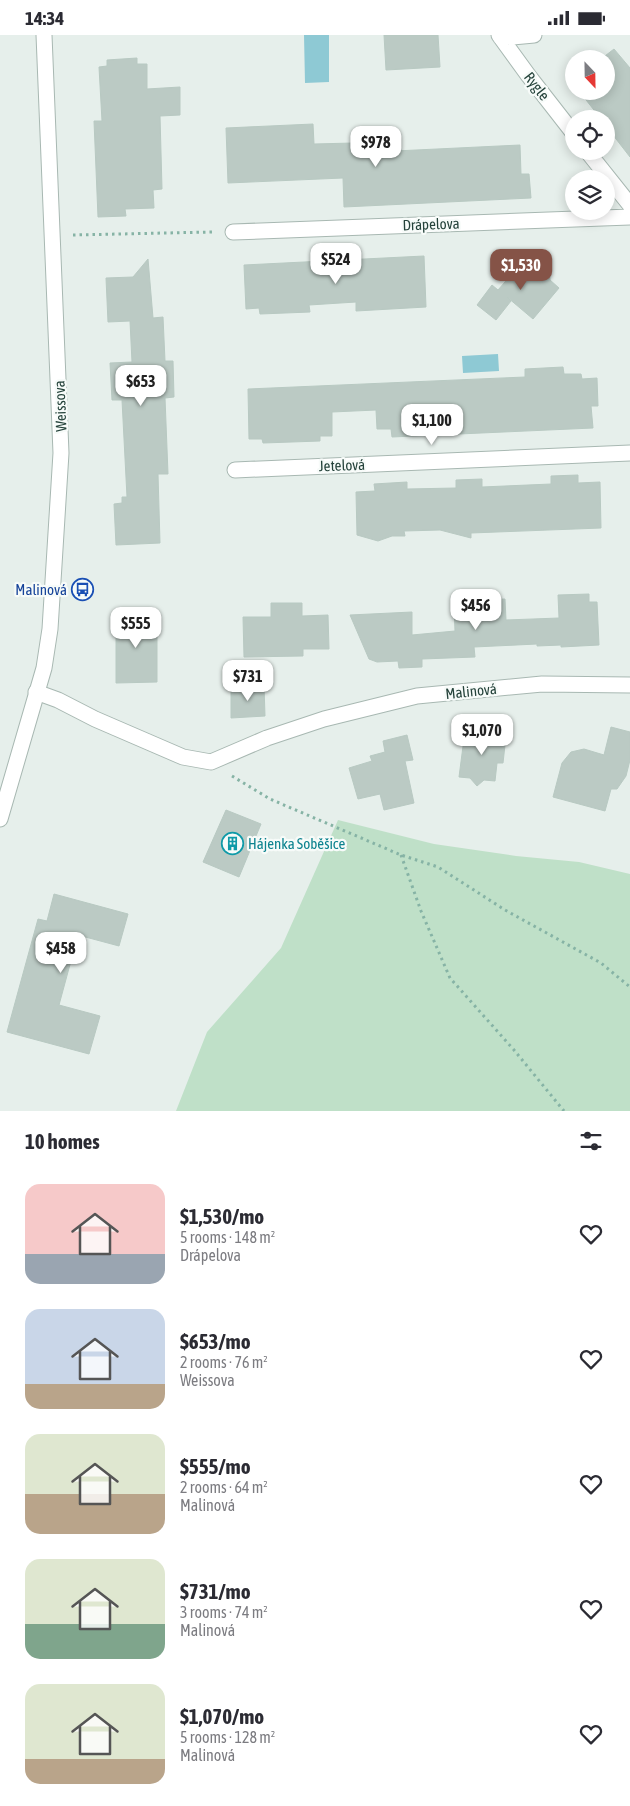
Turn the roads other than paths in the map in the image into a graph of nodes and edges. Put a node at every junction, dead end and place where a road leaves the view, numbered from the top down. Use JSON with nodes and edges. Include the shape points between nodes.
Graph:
{"nodes":[{"id":1,"x":44,"y":35,"type":"edge"},
{"id":2,"x":534,"y":35,"type":"edge"},
{"id":3,"x":500,"y":36,"type":"edge"},
{"id":4,"x":565,"y":122,"type":"edge"},
{"id":5,"x":595,"y":160,"type":"edge"},
{"id":6,"x":630,"y":205,"type":"edge"},
{"id":7,"x":630,"y":217,"type":"edge"},
{"id":8,"x":233,"y":232,"type":"road end"},
{"id":9,"x":630,"y":453,"type":"edge"},
{"id":10,"x":235,"y":470,"type":"dead end"},
{"id":11,"x":630,"y":685,"type":"edge"},
{"id":12,"x":36,"y":692,"type":"junction"},
{"id":13,"x":0,"y":819,"type":"edge"}],
"edges":[{"from":1,"to":12,"type":"street","name":"Weissova","via":[[62,453],[50,629],[44,668]]},
{"from":2,"to":3,"type":"street","name":"Rygle"},
{"from":3,"to":4,"type":"street","name":"Rygle"},
{"from":5,"to":6,"type":"street"},
{"from":7,"to":8,"type":"street","name":"Drápelova"},
{"from":9,"to":10,"type":"street","name":"Jetelová"},
{"from":11,"to":12,"type":"street","name":"Malinová","via":[[542,684],[417,696],[324,719],[267,738],[211,762],[183,757]]},
{"from":12,"to":13,"type":"street","name":"Weissova"}]}
